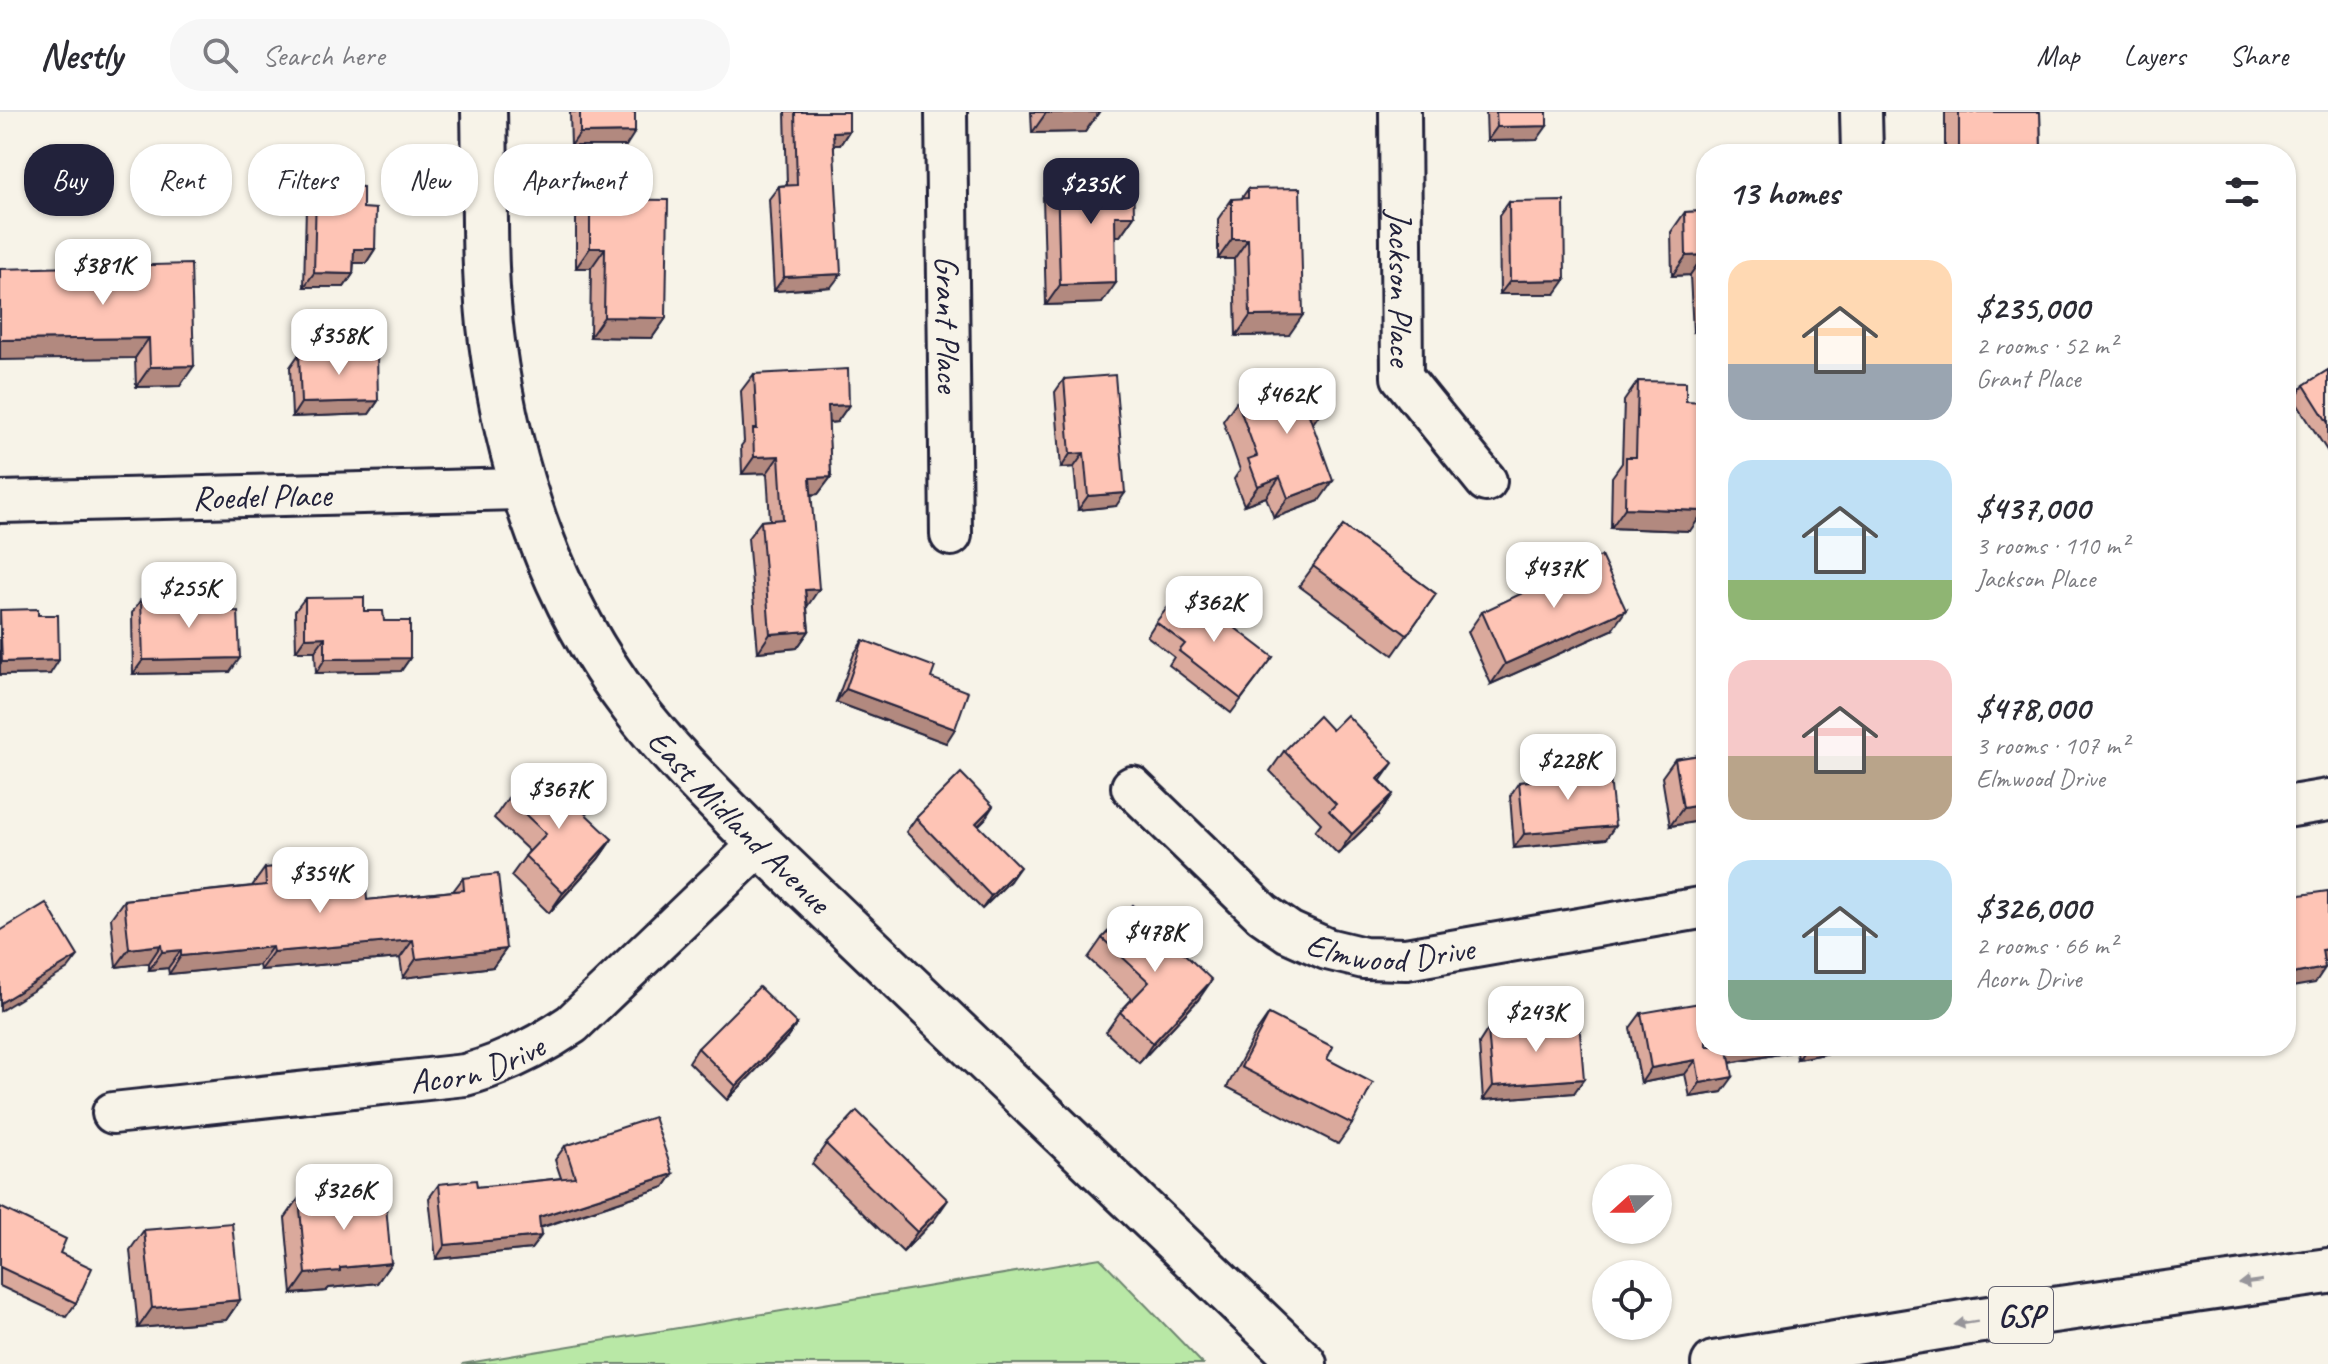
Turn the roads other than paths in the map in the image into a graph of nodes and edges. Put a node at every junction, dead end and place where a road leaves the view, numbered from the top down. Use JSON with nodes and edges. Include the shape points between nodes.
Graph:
{"nodes":[{"id":1,"x":484,"y":112,"type":"edge"},
{"id":2,"x":946,"y":112,"type":"edge"},
{"id":3,"x":1400,"y":112,"type":"edge"},
{"id":4,"x":1861,"y":112,"type":"edge"},
{"id":5,"x":1862,"y":144,"type":"edge"},
{"id":6,"x":1486,"y":481,"type":"dead end"},
{"id":7,"x":523,"y":489,"type":"junction"},
{"id":8,"x":0,"y":502,"type":"edge"},
{"id":9,"x":951,"y":535,"type":"dead end"},
{"id":10,"x":1132,"y":787,"type":"dead end"},
{"id":11,"x":2328,"y":800,"type":"edge"},
{"id":12,"x":2296,"y":805,"type":"edge"},
{"id":13,"x":760,"y":844,"type":"junction"},
{"id":14,"x":1696,"y":909,"type":"edge"},
{"id":15,"x":113,"y":1113,"type":"dead end"},
{"id":16,"x":2328,"y":1271,"type":"edge"},
{"id":17,"x":1304,"y":1364,"type":"edge"},
{"id":18,"x":1714,"y":1364,"type":"edge"}],
"edges":[{"from":1,"to":7,"type":"main road","name":"East Midland Avenue","via":[[492,340],[504,418]]},
{"from":2,"to":9,"type":"street","name":"Grant Place"},
{"from":3,"to":6,"type":"street","name":"Jackson Place","via":[[1402,377]]},
{"from":4,"to":5,"type":"street"},
{"from":7,"to":8,"type":"street","name":"Roedel Place"},
{"from":7,"to":13,"type":"main road","name":"East Midland Avenue","via":[[558,580],[631,704]]},
{"from":10,"to":14,"type":"street","name":"Elmwood Drive","via":[[1263,914],[1327,949],[1364,958],[1406,959]]},
{"from":11,"to":12,"type":"street"},
{"from":13,"to":15,"type":"street","name":"Acorn Drive","via":[[572,1024],[494,1067],[465,1075]]},
{"from":13,"to":17,"type":"main road","name":"East Midland Avenue"},
{"from":16,"to":18,"type":"main road","number":"GSP","one_way":true}]}
